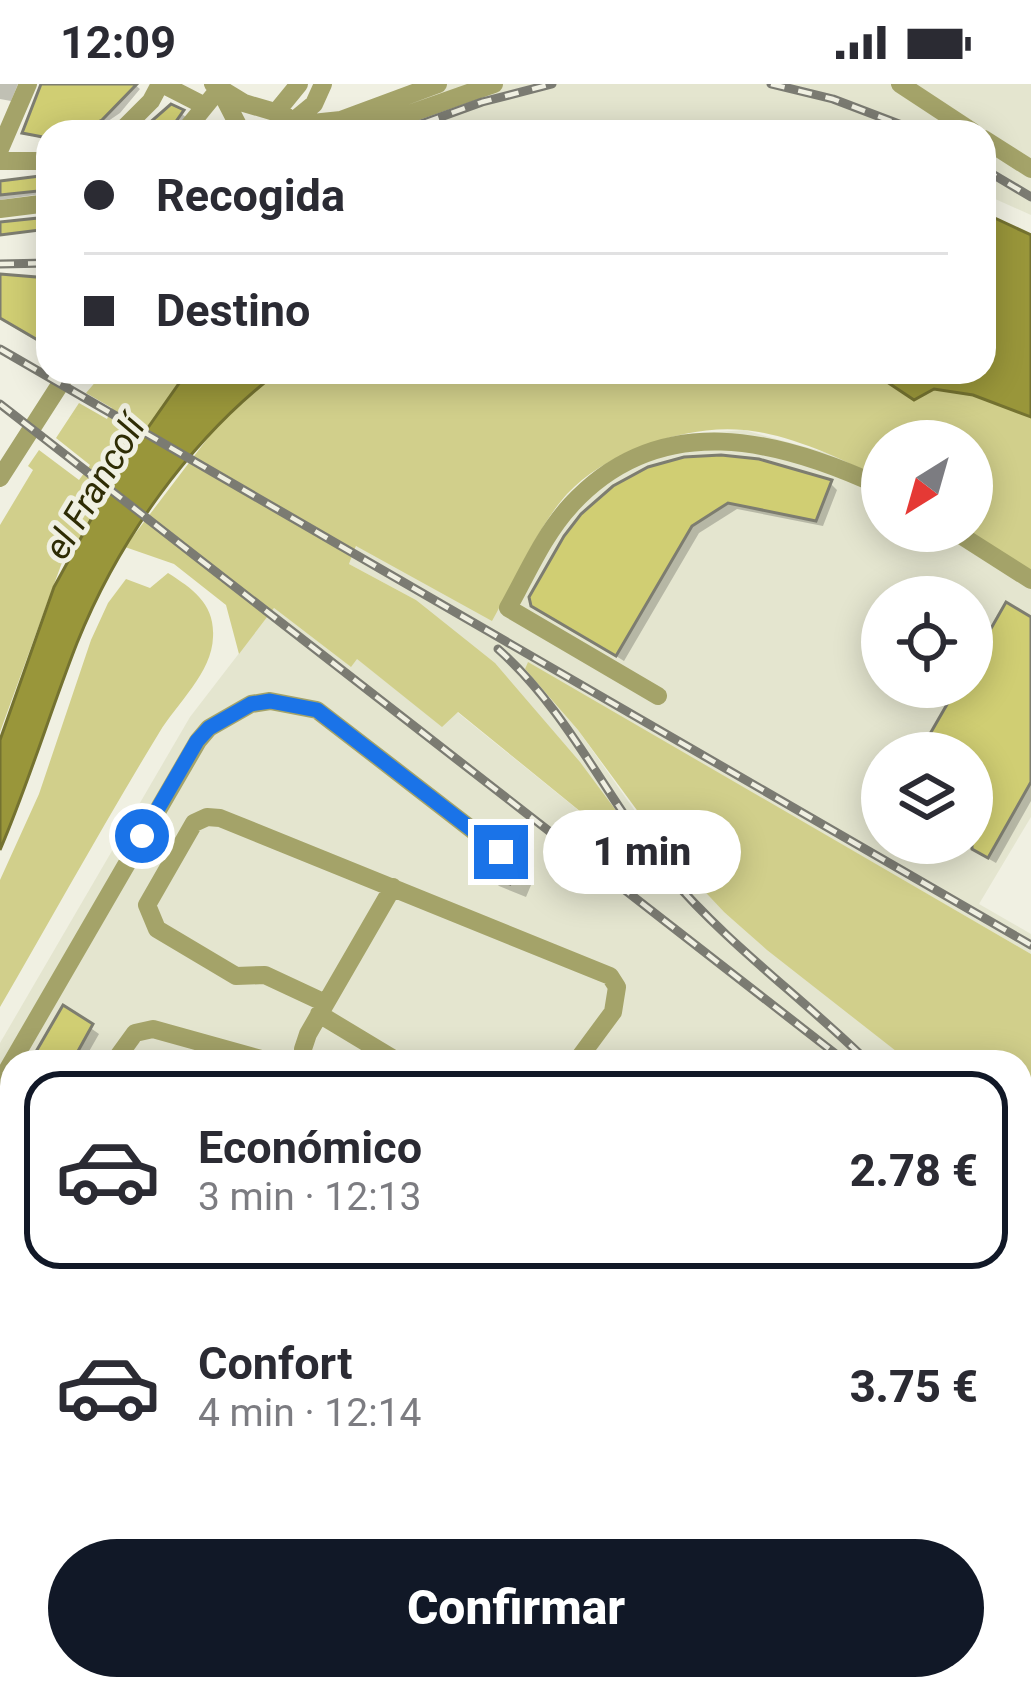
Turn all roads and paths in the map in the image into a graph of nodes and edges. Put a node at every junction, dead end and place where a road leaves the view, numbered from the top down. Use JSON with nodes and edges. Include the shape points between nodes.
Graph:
{"nodes":[{"id":1,"x":28,"y":84,"type":"edge"},
{"id":2,"x":161,"y":84,"type":"edge"},
{"id":3,"x":299,"y":84,"type":"edge"},
{"id":4,"x":323,"y":84,"type":"edge"},
{"id":5,"x":438,"y":84,"type":"edge"},
{"id":6,"x":494,"y":84,"type":"edge"},
{"id":7,"x":900,"y":84,"type":"edge"},
{"id":8,"x":216,"y":87,"type":"edge"},
{"id":9,"x":205,"y":106,"type":"junction"},
{"id":10,"x":134,"y":120,"type":"edge"},
{"id":11,"x":194,"y":120,"type":"edge"},
{"id":12,"x":232,"y":120,"type":"edge"},
{"id":13,"x":246,"y":120,"type":"edge"},
{"id":14,"x":285,"y":120,"type":"edge"},
{"id":15,"x":367,"y":120,"type":"edge"},
{"id":16,"x":371,"y":120,"type":"edge"},
{"id":17,"x":955,"y":120,"type":"edge"},
{"id":18,"x":2,"y":141,"type":"edge"},
{"id":19,"x":996,"y":147,"type":"edge"},
{"id":20,"x":0,"y":161,"type":"edge"},
{"id":21,"x":36,"y":161,"type":"edge"},
{"id":22,"x":1031,"y":169,"type":"edge"},
{"id":23,"x":36,"y":204,"type":"edge"},
{"id":24,"x":0,"y":208,"type":"edge"},
{"id":25,"x":60,"y":384,"type":"edge"},
{"id":26,"x":861,"y":477,"type":"edge"},
{"id":27,"x":0,"y":478,"type":"edge"},
{"id":28,"x":987,"y":552,"type":"edge"},
{"id":29,"x":1031,"y":580,"type":"edge"},
{"id":30,"x":658,"y":696,"type":"dead end"},
{"id":31,"x":501,"y":852,"type":"dead end"},
{"id":32,"x":393,"y":887,"type":"junction"},
{"id":33,"x":322,"y":1009,"type":"junction"},
{"id":34,"x":19,"y":1050,"type":"edge"},
{"id":35,"x":123,"y":1050,"type":"edge"},
{"id":36,"x":229,"y":1050,"type":"edge"},
{"id":37,"x":303,"y":1050,"type":"edge"},
{"id":38,"x":380,"y":1050,"type":"edge"},
{"id":39,"x":585,"y":1050,"type":"edge"}],
"edges":[{"from":1,"to":18,"type":"street"},
{"from":2,"to":9,"type":"street"},
{"from":2,"to":10,"type":"street"},
{"from":3,"to":14,"type":"street"},
{"from":4,"to":14,"type":"street","via":[[314,104]]},
{"from":5,"to":15,"type":"street"},
{"from":6,"to":16,"type":"street"},
{"from":7,"to":17,"type":"street"},
{"from":8,"to":9,"type":"street"},
{"from":8,"to":12,"type":"street"},
{"from":8,"to":14,"type":"street"},
{"from":9,"to":11,"type":"street"},
{"from":13,"to":14,"type":"street","via":[[251,113]]},
{"from":19,"to":22,"type":"street"},
{"from":20,"to":21,"type":"street"},
{"from":23,"to":24,"type":"street"},
{"from":25,"to":27,"type":"street"},
{"from":26,"to":30,"type":"street","via":[[772,446],[701,442],[643,457],[573,503],[508,608]]},
{"from":28,"to":29,"type":"street"},
{"from":31,"to":34,"type":"street","via":[[317,710],[251,704],[197,741]]},
{"from":32,"to":33,"type":"street"},
{"from":32,"to":33,"type":"street","via":[[220,818],[207,817],[186,834],[147,905],[157,929],[236,976],[265,975]]},
{"from":32,"to":39,"type":"street","via":[[610,976],[617,987],[613,1012]]},
{"from":33,"to":37,"type":"street"},
{"from":33,"to":38,"type":"street"},
{"from":35,"to":36,"type":"street","via":[[135,1033],[153,1029]]}]}
